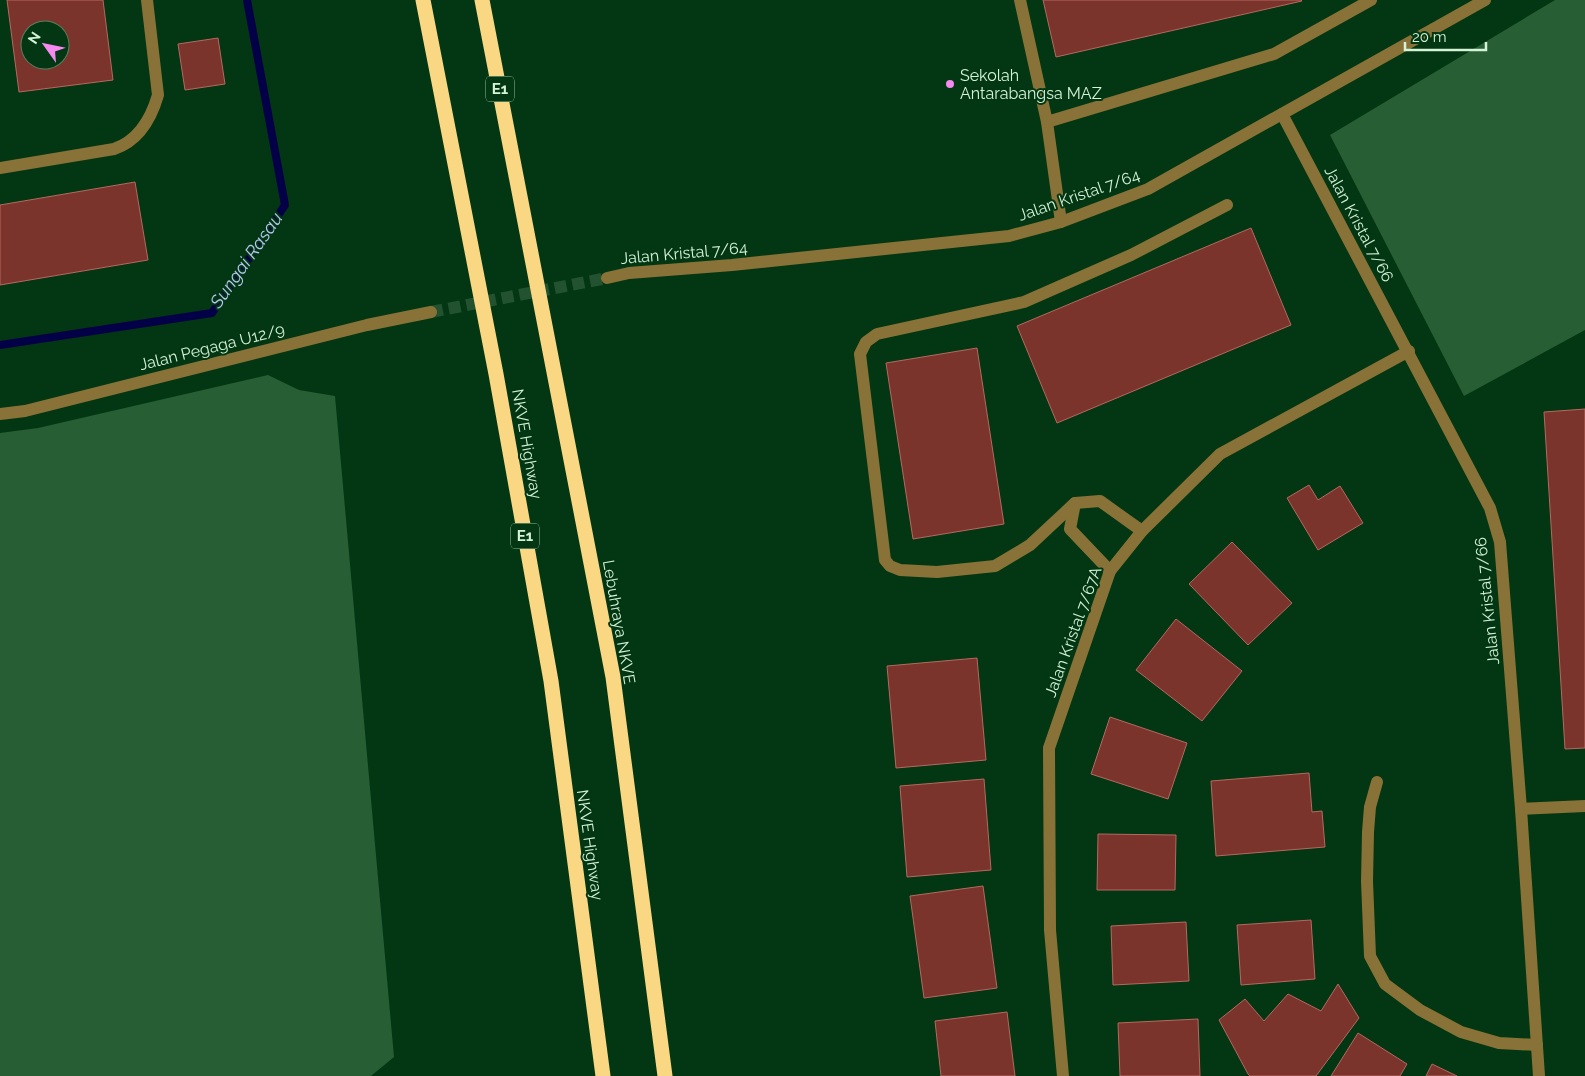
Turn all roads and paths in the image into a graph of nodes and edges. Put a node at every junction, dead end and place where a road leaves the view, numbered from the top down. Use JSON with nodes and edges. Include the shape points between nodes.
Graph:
{"nodes":[{"id":1,"x":148,"y":0,"type":"edge"},
{"id":2,"x":423,"y":0,"type":"edge"},
{"id":3,"x":482,"y":0,"type":"edge"},
{"id":4,"x":1020,"y":0,"type":"edge"},
{"id":5,"x":1371,"y":0,"type":"edge"},
{"id":6,"x":1485,"y":0,"type":"edge"},
{"id":7,"x":1282,"y":114,"type":"junction"},
{"id":8,"x":1047,"y":122,"type":"junction"},
{"id":9,"x":0,"y":168,"type":"edge"},
{"id":10,"x":1227,"y":205,"type":"dead end"},
{"id":11,"x":1061,"y":222,"type":"junction"},
{"id":12,"x":607,"y":278,"type":"tunnel mouth"},
{"id":13,"x":431,"y":312,"type":"tunnel mouth"},
{"id":14,"x":1408,"y":351,"type":"junction"},
{"id":15,"x":0,"y":414,"type":"edge"},
{"id":16,"x":1075,"y":503,"type":"junction"},
{"id":17,"x":1142,"y":531,"type":"junction"},
{"id":18,"x":1110,"y":570,"type":"junction"},
{"id":19,"x":1377,"y":782,"type":"dead end"},
{"id":20,"x":1585,"y":806,"type":"edge"},
{"id":21,"x":1521,"y":809,"type":"junction"},
{"id":22,"x":1537,"y":1044,"type":"junction"},
{"id":23,"x":603,"y":1076,"type":"edge"},
{"id":24,"x":665,"y":1076,"type":"edge"},
{"id":25,"x":1063,"y":1076,"type":"edge"},
{"id":26,"x":1539,"y":1076,"type":"edge"}],
"edges":[{"from":1,"to":9,"type":"street","via":[[158,95],[147,122],[137,135],[114,149]]},
{"from":2,"to":23,"type":"highway","name":"NKVE Highway","number":"E1","via":[[496,374],[551,681]]},
{"from":3,"to":24,"type":"highway","name":"Lebuhraya NKVE","number":"E1","via":[[613,676]]},
{"from":4,"to":8,"type":"street"},
{"from":5,"to":8,"type":"street","via":[[1274,54]]},
{"from":6,"to":7,"type":"street","name":"Jalan Kristal 7/64"},
{"from":7,"to":11,"type":"street","name":"Jalan Kristal 7/64","via":[[1148,189]]},
{"from":7,"to":14,"type":"street","name":"Jalan Kristal 7/66"},
{"from":8,"to":11,"type":"street"},
{"from":10,"to":16,"type":"street","via":[[1131,255],[1024,302],[877,334],[866,342],[860,354],[885,560],[890,566],[900,570],[937,572],[995,566],[1030,546]]},
{"from":11,"to":12,"type":"street","name":"Jalan Kristal 7/64","via":[[1009,236],[629,273]]},
{"from":13,"to":15,"type":"street","name":"Jalan Pegaga U12/9","via":[[367,325],[25,411]]},
{"from":14,"to":17,"type":"street","name":"Jalan Kristal 7/67A","via":[[1220,454]]},
{"from":14,"to":21,"type":"street","name":"Jalan Kristal 7/66","via":[[1490,508],[1500,542]]},
{"from":16,"to":17,"type":"street","via":[[1100,501]]},
{"from":16,"to":18,"type":"street","via":[[1070,529]]},
{"from":17,"to":18,"type":"street","name":"Jalan Kristal 7/67A"},
{"from":18,"to":25,"type":"street","name":"Jalan Kristal 7/67A","via":[[1049,748],[1050,930]]},
{"from":19,"to":22,"type":"street","via":[[1368,832],[1368,918],[1370,956],[1385,984],[1420,1010],[1461,1032],[1499,1043]]},
{"from":20,"to":21,"type":"street"},
{"from":21,"to":22,"type":"street","name":"Jalan Kristal 7/66"},
{"from":22,"to":26,"type":"street","name":"Jalan Kristal 7/66"}]}
